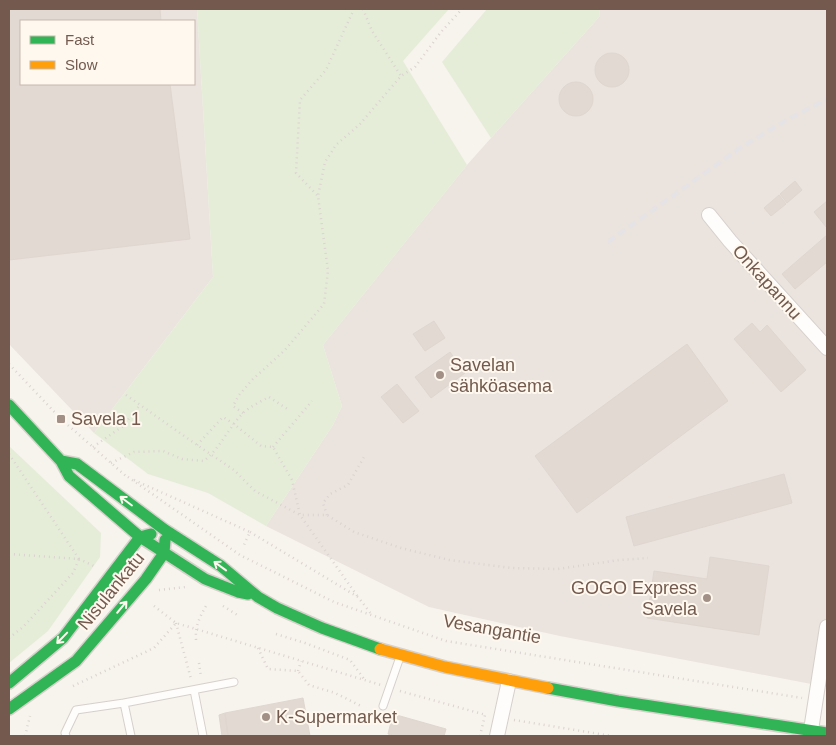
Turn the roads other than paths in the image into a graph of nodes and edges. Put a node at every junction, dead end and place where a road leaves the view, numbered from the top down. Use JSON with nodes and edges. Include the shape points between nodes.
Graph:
{"nodes":[{"id":1,"x":709,"y":215,"type":"dead end"},
{"id":2,"x":827,"y":348,"type":"edge"},
{"id":3,"x":9,"y":405,"type":"edge"},
{"id":4,"x":61,"y":461,"type":"junction"},
{"id":5,"x":165,"y":530,"type":"junction"},
{"id":6,"x":140,"y":537,"type":"junction"},
{"id":7,"x":164,"y":553,"type":"junction"},
{"id":8,"x":258,"y":597,"type":"junction"},
{"id":9,"x":827,"y":627,"type":"edge"},
{"id":10,"x":401,"y":655,"type":"junction"},
{"id":11,"x":509,"y":681,"type":"junction"},
{"id":12,"x":234,"y":682,"type":"dead end"},
{"id":13,"x":9,"y":683,"type":"edge"},
{"id":14,"x":194,"y":690,"type":"junction"},
{"id":15,"x":124,"y":703,"type":"junction"},
{"id":16,"x":383,"y":706,"type":"dead end"},
{"id":17,"x":9,"y":709,"type":"edge"},
{"id":18,"x":811,"y":730,"type":"junction"},
{"id":19,"x":827,"y":733,"type":"edge"},
{"id":20,"x":66,"y":736,"type":"edge"},
{"id":21,"x":132,"y":736,"type":"edge"},
{"id":22,"x":203,"y":736,"type":"edge"},
{"id":23,"x":497,"y":736,"type":"edge"}],
"edges":[{"from":1,"to":2,"type":"street","name":"Onkapannu"},
{"from":3,"to":4,"type":"main road"},
{"from":5,"to":4,"type":"main road","one_way":true,"via":[[77,464]]},
{"from":4,"to":6,"type":"main road","via":[[69,476]]},
{"from":5,"to":6,"type":"main road","name":"Nisulankatu"},
{"from":5,"to":7,"type":"main road","name":"Nisulankatu"},
{"from":8,"to":5,"type":"main road","one_way":true,"via":[[221,566]]},
{"from":6,"to":7,"type":"main road"},
{"from":6,"to":13,"type":"main road","name":"Nisulankatu","one_way":true,"via":[[63,638]]},
{"from":7,"to":8,"type":"main road","via":[[205,579]]},
{"from":17,"to":7,"type":"main road","name":"Nisulankatu","one_way":true,"via":[[76,661]]},
{"from":8,"to":10,"type":"main road","via":[[322,628]]},
{"from":9,"to":18,"type":"street"},
{"from":10,"to":11,"type":"main road"},
{"from":10,"to":16,"type":"lane"},
{"from":11,"to":18,"type":"main road"},
{"from":11,"to":23,"type":"street"},
{"from":12,"to":14,"type":"lane"},
{"from":14,"to":15,"type":"lane"},
{"from":14,"to":22,"type":"lane"},
{"from":15,"to":20,"type":"lane","via":[[76,710]]},
{"from":15,"to":21,"type":"lane"},
{"from":18,"to":19,"type":"main road"}]}
